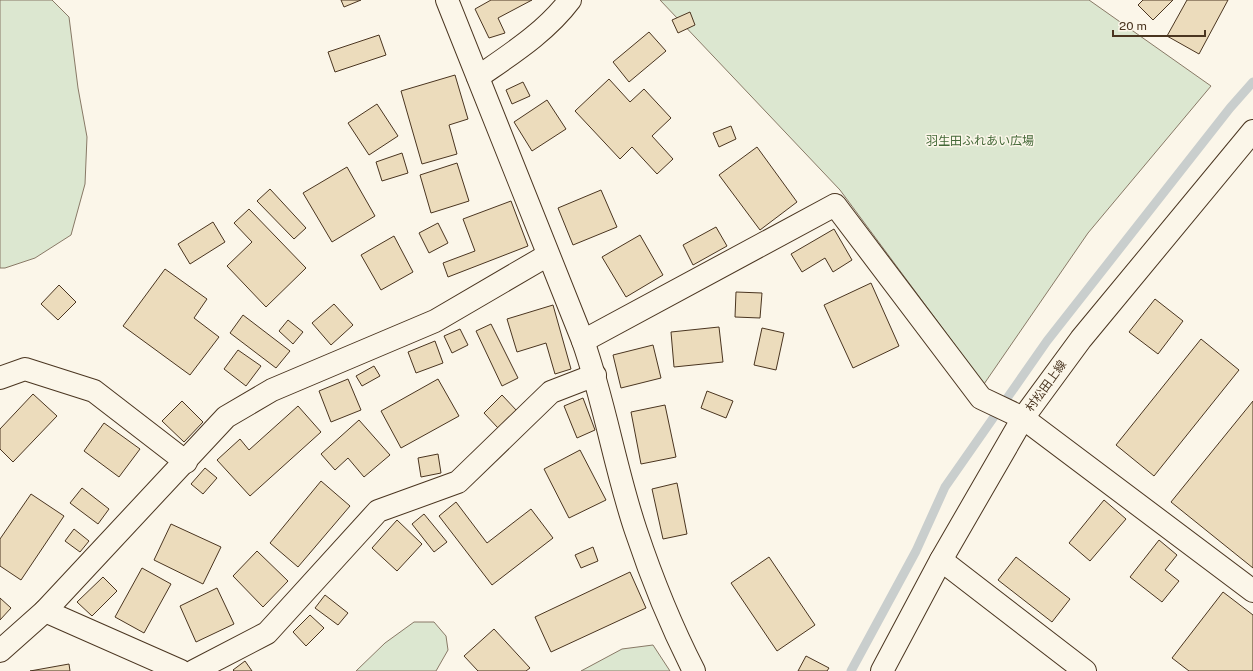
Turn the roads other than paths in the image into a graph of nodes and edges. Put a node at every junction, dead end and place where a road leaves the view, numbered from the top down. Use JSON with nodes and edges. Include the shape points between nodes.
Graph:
{"nodes":[{"id":1,"x":446,"y":0,"type":"edge"},
{"id":2,"x":570,"y":0,"type":"edge"},
{"id":3,"x":478,"y":77,"type":"junction"},
{"id":4,"x":1253,"y":131,"type":"edge"},
{"id":5,"x":548,"y":255,"type":"junction"},
{"id":6,"x":583,"y":341,"type":"junction"},
{"id":7,"x":595,"y":375,"type":"junction"},
{"id":8,"x":0,"y":378,"type":"edge"},
{"id":9,"x":1023,"y":418,"type":"junction"},
{"id":10,"x":186,"y":462,"type":"junction"},
{"id":11,"x":941,"y":560,"type":"junction"},
{"id":12,"x":1253,"y":591,"type":"edge"},
{"id":13,"x":45,"y":611,"type":"junction"},
{"id":14,"x":0,"y":650,"type":"edge"},
{"id":15,"x":181,"y":671,"type":"edge"},
{"id":16,"x":194,"y":671,"type":"edge"},
{"id":17,"x":694,"y":671,"type":"edge"},
{"id":18,"x":882,"y":671,"type":"edge"},
{"id":19,"x":1085,"y":671,"type":"edge"}],
"edges":[{"from":1,"to":3,"type":"street"},
{"from":2,"to":3,"type":"street","via":[[530,41]]},
{"from":3,"to":5,"type":"street"},
{"from":4,"to":9,"type":"street","name":"村松田上線","via":[[1081,339]]},
{"from":5,"to":6,"type":"street"},
{"from":5,"to":10,"type":"street","via":[[435,321],[272,390],[226,417]]},
{"from":6,"to":7,"type":"street"},
{"from":6,"to":9,"type":"street","via":[[835,205],[981,398]]},
{"from":7,"to":16,"type":"street","via":[[551,392],[458,482],[378,511],[267,633]]},
{"from":7,"to":17,"type":"street","via":[[636,530],[673,629]]},
{"from":8,"to":10,"type":"street","via":[[25,369],[94,391]]},
{"from":9,"to":11,"type":"street","name":"村松田上線"},
{"from":9,"to":12,"type":"street"},
{"from":10,"to":13,"type":"street"},
{"from":11,"to":18,"type":"street","name":"村松田上線"},
{"from":11,"to":19,"type":"street"},
{"from":13,"to":14,"type":"street"},
{"from":13,"to":15,"type":"street"}]}
